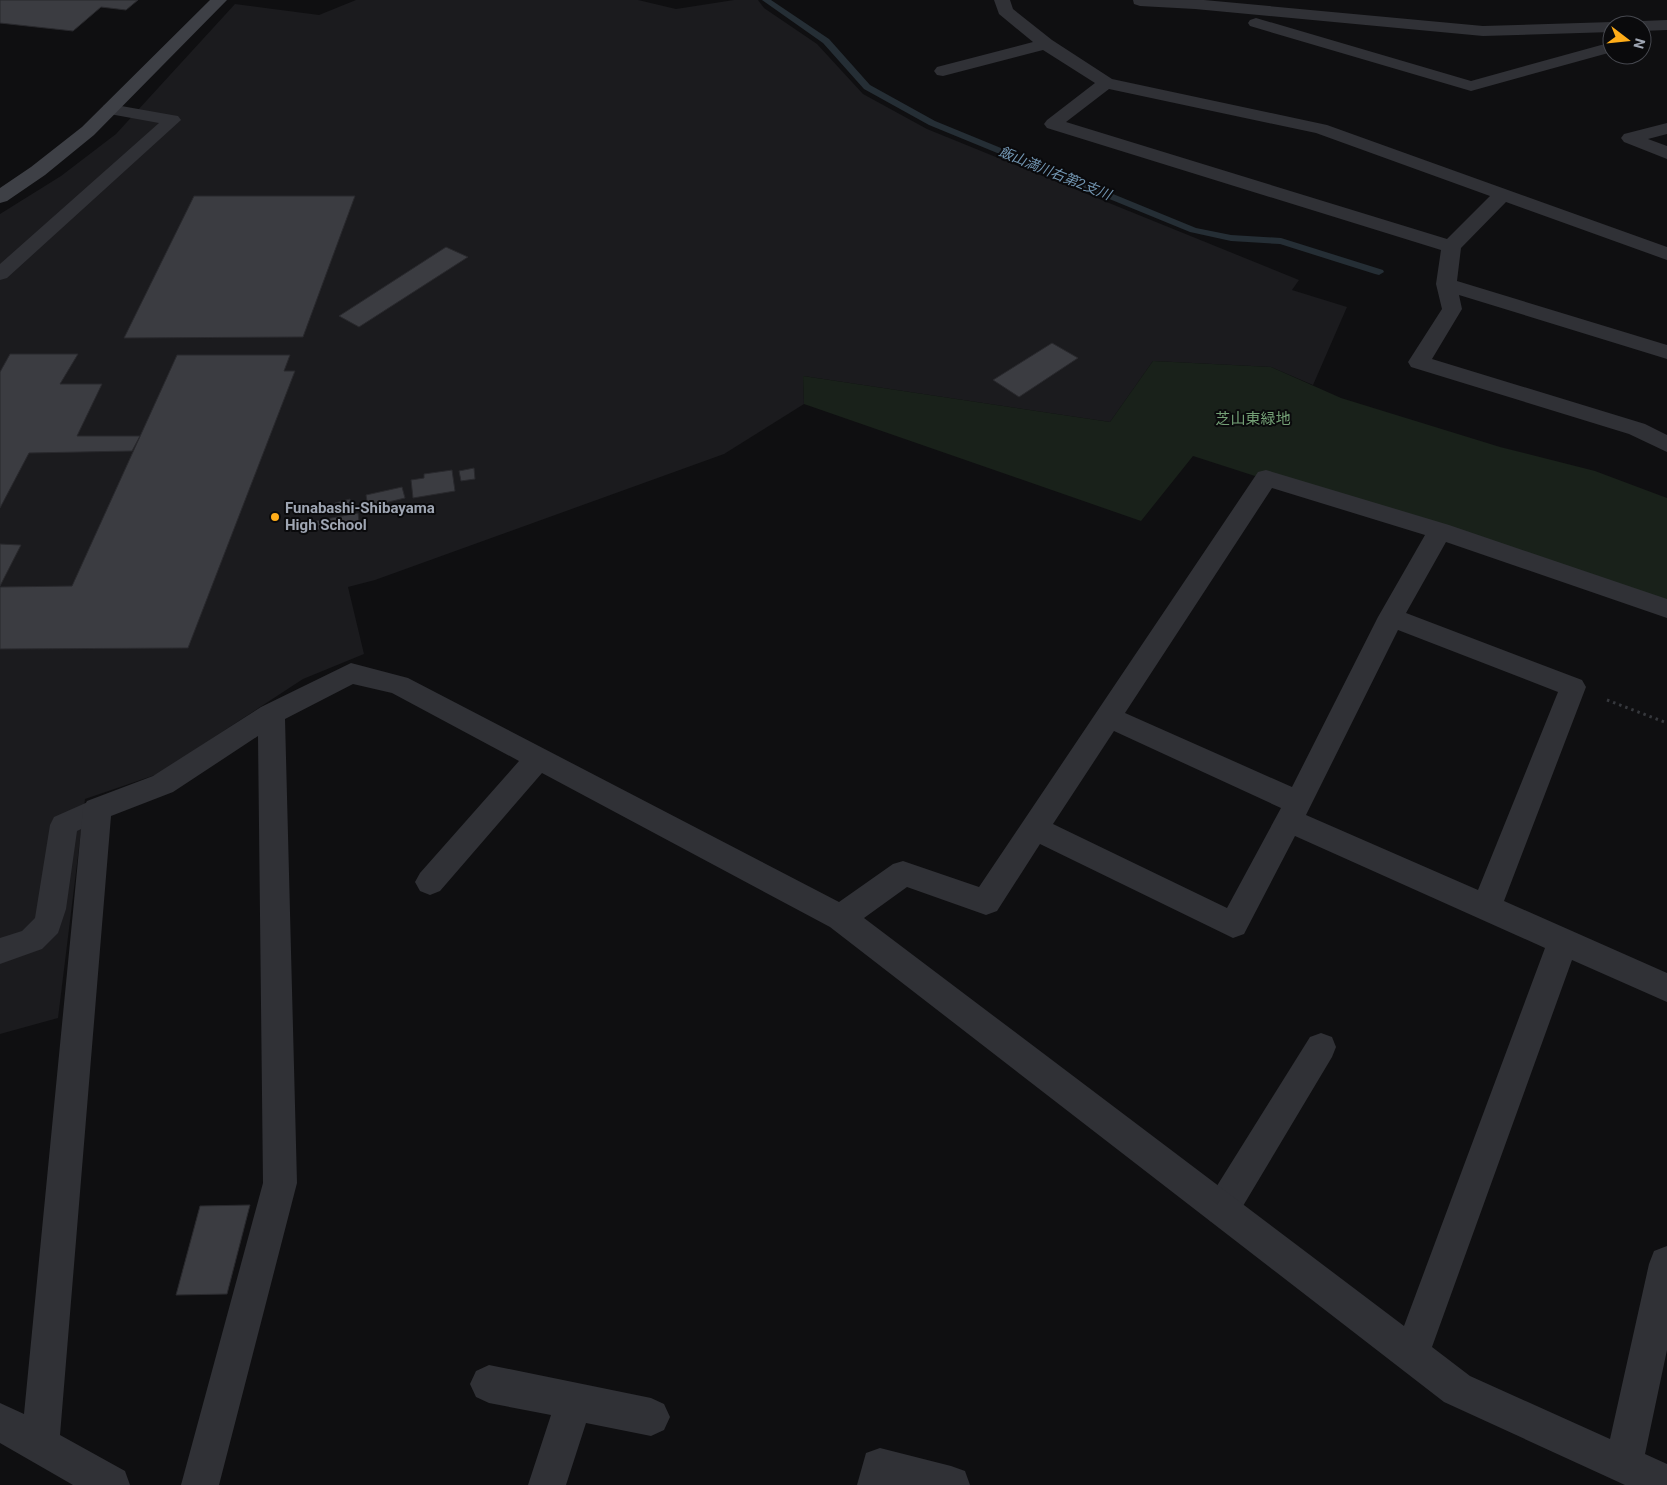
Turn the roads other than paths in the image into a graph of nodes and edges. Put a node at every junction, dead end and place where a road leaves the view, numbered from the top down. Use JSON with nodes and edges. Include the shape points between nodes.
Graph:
{"nodes":[{"id":1,"x":219,"y":0,"type":"edge"},
{"id":2,"x":1002,"y":0,"type":"edge"},
{"id":3,"x":1140,"y":1,"type":"dead end"},
{"id":4,"x":1195,"y":4,"type":"junction"},
{"id":5,"x":1667,"y":25,"type":"edge"},
{"id":6,"x":1652,"y":26,"type":"edge"},
{"id":7,"x":1602,"y":27,"type":"edge"},
{"id":8,"x":1046,"y":44,"type":"junction"},
{"id":9,"x":1602,"y":49,"type":"edge"},
{"id":10,"x":943,"y":71,"type":"dead end"},
{"id":11,"x":1106,"y":83,"type":"junction"},
{"id":12,"x":110,"y":109,"type":"junction"},
{"id":13,"x":1667,"y":128,"type":"edge"},
{"id":14,"x":1667,"y":153,"type":"edge"},
{"id":15,"x":1502,"y":195,"type":"junction"},
{"id":16,"x":0,"y":197,"type":"edge"},
{"id":17,"x":1451,"y":247,"type":"junction"},
{"id":18,"x":1667,"y":254,"type":"edge"},
{"id":19,"x":0,"y":274,"type":"edge"},
{"id":20,"x":1446,"y":284,"type":"junction"},
{"id":21,"x":1667,"y":352,"type":"edge"},
{"id":22,"x":1667,"y":444,"type":"edge"},
{"id":23,"x":1440,"y":531,"type":"junction"},
{"id":24,"x":1667,"y":609,"type":"edge"},
{"id":25,"x":1391,"y":617,"type":"junction"},
{"id":26,"x":270,"y":714,"type":"junction"},
{"id":27,"x":1109,"y":717,"type":"junction"},
{"id":28,"x":538,"y":759,"type":"junction"},
{"id":29,"x":97,"y":808,"type":"junction"},
{"id":30,"x":1293,"y":811,"type":"junction"},
{"id":31,"x":1036,"y":829,"type":"junction"},
{"id":32,"x":430,"y":882,"type":"dead end"},
{"id":33,"x":1486,"y":908,"type":"junction"},
{"id":34,"x":840,"y":918,"type":"junction"},
{"id":35,"x":1563,"y":942,"type":"junction"},
{"id":36,"x":0,"y":951,"type":"edge"},
{"id":37,"x":1667,"y":988,"type":"edge"},
{"id":38,"x":1321,"y":1047,"type":"dead end"},
{"id":39,"x":1222,"y":1209,"type":"junction"},
{"id":40,"x":1667,"y":1264,"type":"edge"},
{"id":41,"x":1411,"y":1355,"type":"junction"},
{"id":42,"x":489,"y":1384,"type":"dead end"},
{"id":43,"x":574,"y":1401,"type":"junction"},
{"id":44,"x":651,"y":1417,"type":"dead end"},
{"id":45,"x":0,"y":1422,"type":"edge"},
{"id":46,"x":40,"y":1444,"type":"junction"},
{"id":47,"x":1624,"y":1464,"type":"junction"},
{"id":48,"x":1667,"y":1484,"type":"edge"},
{"id":49,"x":111,"y":1485,"type":"edge"},
{"id":50,"x":200,"y":1485,"type":"edge"},
{"id":51,"x":547,"y":1485,"type":"edge"},
{"id":52,"x":876,"y":1485,"type":"edge"},
{"id":53,"x":951,"y":1485,"type":"edge"}],
"edges":[{"from":1,"to":12,"type":"street"},
{"from":2,"to":8,"type":"street","via":[[1005,11]]},
{"from":3,"to":4,"type":"street"},
{"from":4,"to":7,"type":"street","via":[[1483,31]]},
{"from":4,"to":9,"type":"street","via":[[1471,86]]},
{"from":5,"to":6,"type":"street"},
{"from":8,"to":10,"type":"street"},
{"from":8,"to":11,"type":"street"},
{"from":11,"to":15,"type":"street","via":[[1321,129]]},
{"from":11,"to":17,"type":"street","via":[[1053,124]]},
{"from":12,"to":16,"type":"street","via":[[88,131]]},
{"from":12,"to":19,"type":"lane","via":[[172,120]]},
{"from":13,"to":14,"type":"street","via":[[1630,138]]},
{"from":15,"to":17,"type":"street"},
{"from":15,"to":18,"type":"street"},
{"from":17,"to":20,"type":"street"},
{"from":20,"to":21,"type":"street"},
{"from":20,"to":22,"type":"street","via":[[1452,309],[1419,362],[1637,429]]},
{"from":23,"to":24,"type":"street"},
{"from":23,"to":25,"type":"street"},
{"from":23,"to":27,"type":"street","via":[[1266,478]]},
{"from":25,"to":30,"type":"street"},
{"from":25,"to":33,"type":"street","via":[[1573,688]]},
{"from":26,"to":28,"type":"street","via":[[351,673],[399,685]]},
{"from":26,"to":29,"type":"street","via":[[163,784]]},
{"from":26,"to":50,"type":"street","via":[[280,1183]]},
{"from":27,"to":30,"type":"street"},
{"from":27,"to":31,"type":"street"},
{"from":28,"to":32,"type":"street"},
{"from":28,"to":34,"type":"street"},
{"from":29,"to":36,"type":"lane","via":[[64,825],[48,924],[32,940]]},
{"from":29,"to":46,"type":"street"},
{"from":30,"to":31,"type":"street","via":[[1234,925]]},
{"from":30,"to":33,"type":"street"},
{"from":31,"to":34,"type":"street","via":[[986,902],[903,872]]},
{"from":33,"to":35,"type":"street"},
{"from":34,"to":39,"type":"street"},
{"from":35,"to":37,"type":"street"},
{"from":35,"to":41,"type":"street"},
{"from":38,"to":39,"type":"lane"},
{"from":39,"to":41,"type":"street"},
{"from":40,"to":47,"type":"street"},
{"from":41,"to":47,"type":"street","via":[[1457,1389]]},
{"from":42,"to":43,"type":"street"},
{"from":43,"to":44,"type":"street"},
{"from":43,"to":51,"type":"street"},
{"from":45,"to":46,"type":"street"},
{"from":46,"to":49,"type":"street"},
{"from":47,"to":48,"type":"street"},
{"from":52,"to":53,"type":"street","via":[[880,1467]]}]}
